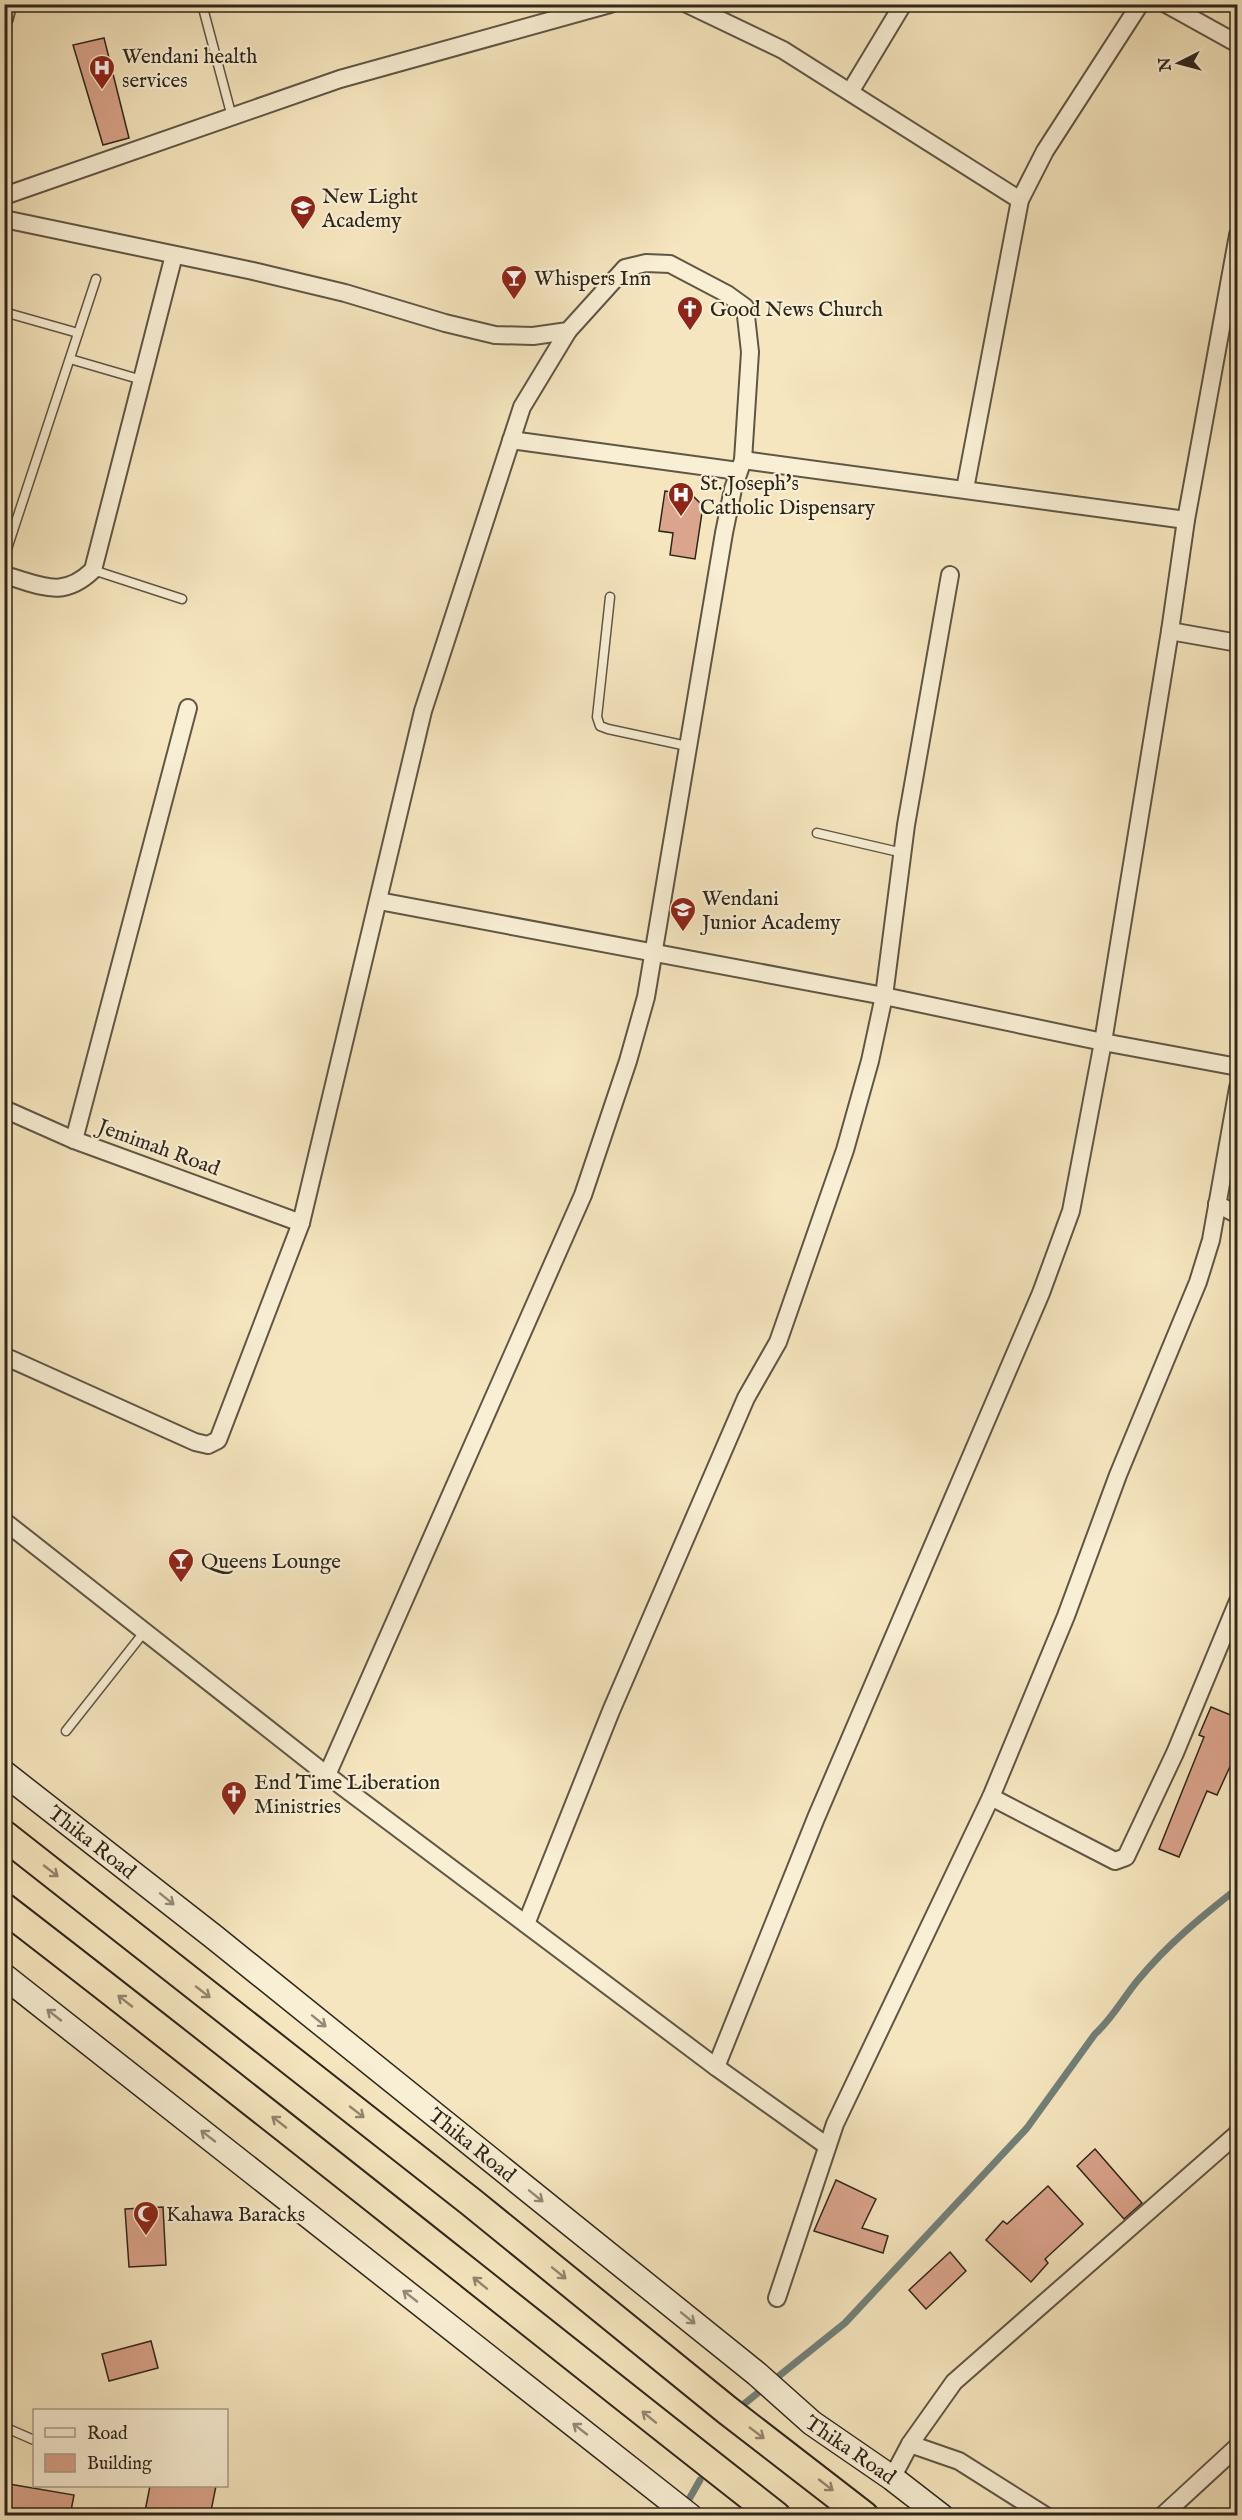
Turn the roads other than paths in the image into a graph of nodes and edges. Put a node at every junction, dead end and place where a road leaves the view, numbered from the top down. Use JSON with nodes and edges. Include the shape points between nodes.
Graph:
{"nodes":[{"id":1,"x":8,"y":4,"type":"edge"},
{"id":2,"x":610,"y":4,"type":"edge"},
{"id":3,"x":687,"y":4,"type":"edge"},
{"id":4,"x":903,"y":4,"type":"edge"},
{"id":5,"x":1140,"y":4,"type":"edge"},
{"id":6,"x":1166,"y":4,"type":"edge"},
{"id":7,"x":203,"y":8,"type":"dead end"},
{"id":8,"x":4,"y":19,"type":"edge"},
{"id":9,"x":1238,"y":44,"type":"edge"},
{"id":10,"x":850,"y":92,"type":"junction"},
{"id":11,"x":232,"y":117,"type":"junction"},
{"id":12,"x":4,"y":196,"type":"edge"},
{"id":13,"x":1020,"y":200,"type":"junction"},
{"id":14,"x":4,"y":219,"type":"edge"},
{"id":15,"x":1238,"y":235,"type":"edge"},
{"id":16,"x":174,"y":255,"type":"junction"},
{"id":17,"x":96,"y":279,"type":"dead end"},
{"id":18,"x":4,"y":312,"type":"edge"},
{"id":19,"x":568,"y":331,"type":"junction"},
{"id":20,"x":78,"y":333,"type":"junction"},
{"id":21,"x":70,"y":359,"type":"junction"},
{"id":22,"x":142,"y":380,"type":"junction"},
{"id":23,"x":511,"y":440,"type":"junction"},
{"id":24,"x":741,"y":466,"type":"junction"},
{"id":25,"x":965,"y":489,"type":"junction"},
{"id":26,"x":1186,"y":520,"type":"junction"},
{"id":27,"x":4,"y":558,"type":"edge"},
{"id":28,"x":93,"y":570,"type":"junction"},
{"id":29,"x":4,"y":575,"type":"edge"},
{"id":30,"x":950,"y":575,"type":"dead end"},
{"id":31,"x":610,"y":597,"type":"dead end"},
{"id":32,"x":182,"y":598,"type":"dead end"},
{"id":33,"x":1170,"y":631,"type":"junction"},
{"id":34,"x":1238,"y":643,"type":"edge"},
{"id":35,"x":188,"y":708,"type":"dead end"},
{"id":36,"x":687,"y":746,"type":"junction"},
{"id":37,"x":817,"y":833,"type":"dead end"},
{"id":38,"x":903,"y":853,"type":"junction"},
{"id":39,"x":379,"y":901,"type":"junction"},
{"id":40,"x":653,"y":953,"type":"junction"},
{"id":41,"x":884,"y":996,"type":"junction"},
{"id":42,"x":1103,"y":1042,"type":"junction"},
{"id":43,"x":1238,"y":1067,"type":"edge"},
{"id":44,"x":1238,"y":1088,"type":"edge"},
{"id":45,"x":4,"y":1109,"type":"edge"},
{"id":46,"x":74,"y":1140,"type":"junction"},
{"id":47,"x":1217,"y":1204,"type":"junction"},
{"id":48,"x":1238,"y":1215,"type":"edge"},
{"id":49,"x":301,"y":1223,"type":"junction"},
{"id":50,"x":4,"y":1356,"type":"edge"},
{"id":51,"x":4,"y":1521,"type":"edge"},
{"id":52,"x":1238,"y":1601,"type":"edge"},
{"id":53,"x":145,"y":1631,"type":"junction"},
{"id":54,"x":66,"y":1731,"type":"dead end"},
{"id":55,"x":4,"y":1773,"type":"edge"},
{"id":56,"x":327,"y":1775,"type":"junction"},
{"id":57,"x":991,"y":1797,"type":"junction"},
{"id":58,"x":4,"y":1834,"type":"edge"},
{"id":59,"x":4,"y":1908,"type":"edge"},
{"id":60,"x":526,"y":1924,"type":"junction"},
{"id":61,"x":4,"y":1976,"type":"edge"},
{"id":62,"x":716,"y":2067,"type":"junction"},
{"id":63,"x":1238,"y":2133,"type":"edge"},
{"id":64,"x":827,"y":2146,"type":"junction"},
{"id":65,"x":777,"y":2298,"type":"dead end"},
{"id":66,"x":4,"y":2427,"type":"edge"},
{"id":67,"x":33,"y":2440,"type":"edge"},
{"id":68,"x":910,"y":2444,"type":"junction"},
{"id":69,"x":1238,"y":2446,"type":"edge"},
{"id":70,"x":892,"y":2478,"type":"junction"},
{"id":71,"x":683,"y":2510,"type":"edge"},
{"id":72,"x":776,"y":2516,"type":"edge"},
{"id":73,"x":864,"y":2516,"type":"edge"},
{"id":74,"x":941,"y":2516,"type":"edge"},
{"id":75,"x":1046,"y":2516,"type":"edge"},
{"id":76,"x":1161,"y":2516,"type":"edge"}],
"edges":[{"from":1,"to":8,"type":"street"},
{"from":2,"to":11,"type":"street","via":[[340,80]]},
{"from":3,"to":10,"type":"street","via":[[783,50]]},
{"from":4,"to":10,"type":"street"},
{"from":5,"to":13,"type":"street","via":[[1045,151]]},
{"from":6,"to":9,"type":"street"},
{"from":7,"to":11,"type":"lane"},
{"from":10,"to":13,"type":"street"},
{"from":11,"to":12,"type":"street"},
{"from":13,"to":25,"type":"street"},
{"from":14,"to":16,"type":"street"},
{"from":15,"to":26,"type":"street"},
{"from":16,"to":19,"type":"street","via":[[345,293],[495,335],[533,336]]},
{"from":16,"to":22,"type":"street"},
{"from":17,"to":20,"type":"lane"},
{"from":18,"to":20,"type":"lane"},
{"from":19,"to":23,"type":"street","via":[[522,407]]},
{"from":19,"to":24,"type":"street","via":[[625,268],[646,263],[670,264],[745,307],[750,352]]},
{"from":20,"to":21,"type":"lane"},
{"from":21,"to":22,"type":"lane"},
{"from":21,"to":27,"type":"lane"},
{"from":22,"to":28,"type":"street"},
{"from":23,"to":24,"type":"street"},
{"from":23,"to":39,"type":"street","via":[[423,711]]},
{"from":24,"to":25,"type":"street"},
{"from":24,"to":36,"type":"street","via":[[724,533]]},
{"from":25,"to":26,"type":"street"},
{"from":26,"to":33,"type":"street"},
{"from":28,"to":29,"type":"street","via":[[81,581],[58,590]]},
{"from":28,"to":32,"type":"lane"},
{"from":30,"to":38,"type":"street"},
{"from":31,"to":36,"type":"lane","via":[[597,717],[600,726]]},
{"from":33,"to":34,"type":"street"},
{"from":33,"to":42,"type":"street"},
{"from":35,"to":46,"type":"street"},
{"from":36,"to":40,"type":"street"},
{"from":37,"to":38,"type":"lane"},
{"from":38,"to":41,"type":"street"},
{"from":39,"to":40,"type":"street"},
{"from":39,"to":49,"type":"street"},
{"from":40,"to":41,"type":"street"},
{"from":40,"to":56,"type":"street","via":[[646,997],[628,1061],[583,1195]]},
{"from":41,"to":42,"type":"street"},
{"from":41,"to":60,"type":"street","via":[[845,1150],[778,1342],[746,1398],[616,1700]]},
{"from":42,"to":43,"type":"street"},
{"from":42,"to":62,"type":"street","via":[[1071,1211],[1060,1244],[816,1818]]},
{"from":44,"to":47,"type":"street"},
{"from":45,"to":46,"type":"street","name":"Jemimah Road"},
{"from":46,"to":49,"type":"street","name":"Jemimah Road"},
{"from":47,"to":48,"type":"street"},
{"from":47,"to":57,"type":"street","via":[[1198,1282]]},
{"from":49,"to":50,"type":"street","via":[[218,1440],[208,1445]]},
{"from":51,"to":53,"type":"street"},
{"from":52,"to":57,"type":"street","via":[[1175,1753],[1126,1857],[1115,1861]]},
{"from":53,"to":54,"type":"lane"},
{"from":53,"to":56,"type":"street"},
{"from":55,"to":70,"type":"main road","name":"Thika Road","one_way":true,"via":[[214,1937],[757,2374],[812,2423]]},
{"from":56,"to":60,"type":"street"},
{"from":57,"to":64,"type":"street"},
{"from":58,"to":73,"type":"highway","name":"Thika Road","one_way":true},
{"from":72,"to":59,"type":"highway","one_way":true},
{"from":60,"to":62,"type":"street"},
{"from":71,"to":61,"type":"main road","one_way":true},
{"from":62,"to":64,"type":"street"},
{"from":63,"to":68,"type":"street","via":[[954,2382]]},
{"from":64,"to":65,"type":"street"},
{"from":66,"to":67,"type":"lane"},
{"from":68,"to":70,"type":"street"},
{"from":68,"to":75,"type":"street","via":[[959,2461]]},
{"from":69,"to":76,"type":"street"},
{"from":70,"to":74,"type":"main road","name":"Thika Road"}]}
